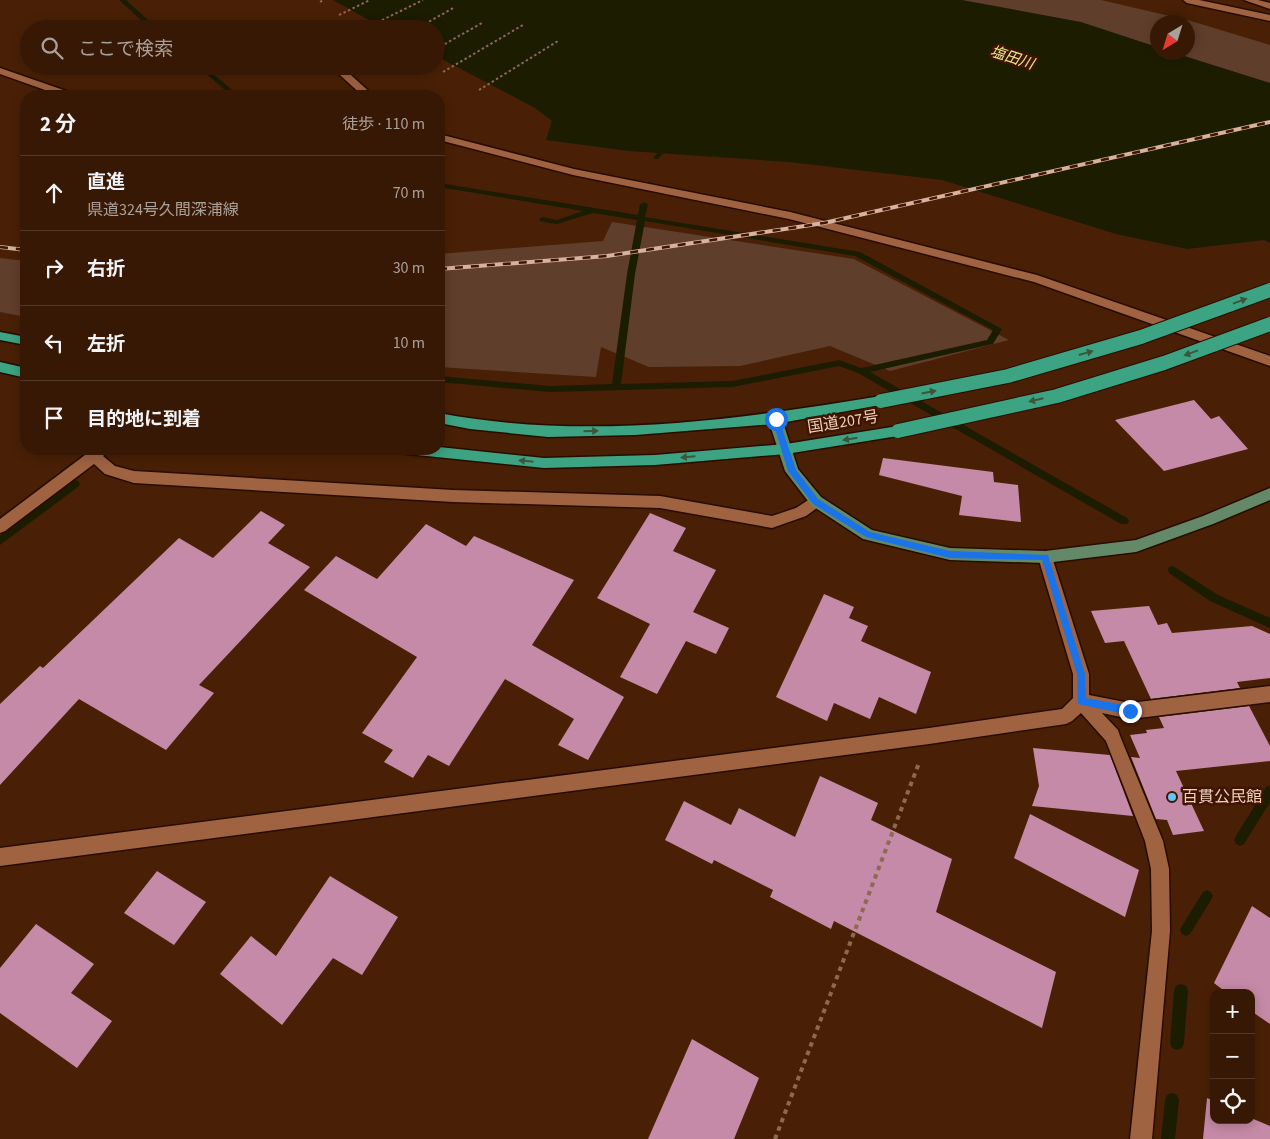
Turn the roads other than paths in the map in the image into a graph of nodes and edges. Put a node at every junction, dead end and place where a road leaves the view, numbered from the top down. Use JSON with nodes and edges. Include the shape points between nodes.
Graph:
{"nodes":[{"id":1,"x":1187,"y":0,"type":"edge"},
{"id":2,"x":1248,"y":0,"type":"edge"},
{"id":3,"x":1270,"y":6,"type":"edge"},
{"id":4,"x":1270,"y":18,"type":"edge"},
{"id":5,"x":0,"y":71,"type":"edge"},
{"id":6,"x":345,"y":75,"type":"edge"},
{"id":7,"x":54,"y":90,"type":"edge"},
{"id":8,"x":362,"y":90,"type":"edge"},
{"id":9,"x":445,"y":139,"type":"edge"},
{"id":10,"x":1270,"y":290,"type":"edge"},
{"id":11,"x":1270,"y":324,"type":"edge"},
{"id":12,"x":0,"y":336,"type":"edge"},
{"id":13,"x":20,"y":340,"type":"edge"},
{"id":14,"x":1270,"y":362,"type":"edge"},
{"id":15,"x":0,"y":367,"type":"edge"},
{"id":16,"x":20,"y":371,"type":"edge"},
{"id":17,"x":445,"y":419,"type":"edge"},
{"id":18,"x":776,"y":419,"type":"junction"},
{"id":19,"x":786,"y":449,"type":"junction"},
{"id":20,"x":445,"y":453,"type":"edge"},
{"id":21,"x":95,"y":455,"type":"edge"},
{"id":22,"x":99,"y":455,"type":"edge"},
{"id":23,"x":1270,"y":494,"type":"edge"},
{"id":24,"x":816,"y":502,"type":"junction"},
{"id":25,"x":0,"y":527,"type":"edge"},
{"id":26,"x":1045,"y":557,"type":"junction"},
{"id":27,"x":1270,"y":694,"type":"edge"},
{"id":28,"x":1081,"y":701,"type":"junction"},
{"id":29,"x":0,"y":857,"type":"edge"},
{"id":30,"x":1141,"y":1139,"type":"edge"}],
"edges":[{"from":1,"to":4,"type":"street"},
{"from":2,"to":3,"type":"street"},
{"from":5,"to":7,"type":"street"},
{"from":6,"to":8,"type":"street"},
{"from":9,"to":14,"type":"street","via":[[573,172],[790,216],[1037,279]]},
{"from":18,"to":10,"type":"highway","name":"国道207号","one_way":true,"bridge":true,"via":[[1008,376],[1140,337]]},
{"from":11,"to":19,"type":"highway","name":"国道207号","one_way":true,"bridge":true,"via":[[1164,363],[1056,396],[898,431]]},
{"from":12,"to":13,"type":"highway"},
{"from":15,"to":16,"type":"highway"},
{"from":17,"to":18,"type":"highway","name":"国道207号","one_way":true,"via":[[548,432],[635,430]]},
{"from":18,"to":19,"type":"main road"},
{"from":19,"to":20,"type":"highway","name":"国道207号","one_way":true,"via":[[655,460],[544,463]]},
{"from":19,"to":24,"type":"main road","via":[[792,471]]},
{"from":21,"to":25,"type":"street"},
{"from":22,"to":24,"type":"street","via":[[110,470],[134,477],[453,496],[660,502],[772,522],[801,512]]},
{"from":23,"to":26,"type":"main road","via":[[1136,546]]},
{"from":24,"to":26,"type":"main road","via":[[868,535],[950,554]]},
{"from":26,"to":28,"type":"street","via":[[1081,674]]},
{"from":27,"to":28,"type":"street","via":[[1130,711]]},
{"from":28,"to":29,"type":"street","via":[[1066,716],[929,736]]},
{"from":28,"to":30,"type":"street","via":[[1112,736],[1154,840],[1160,868],[1161,931]]}]}
